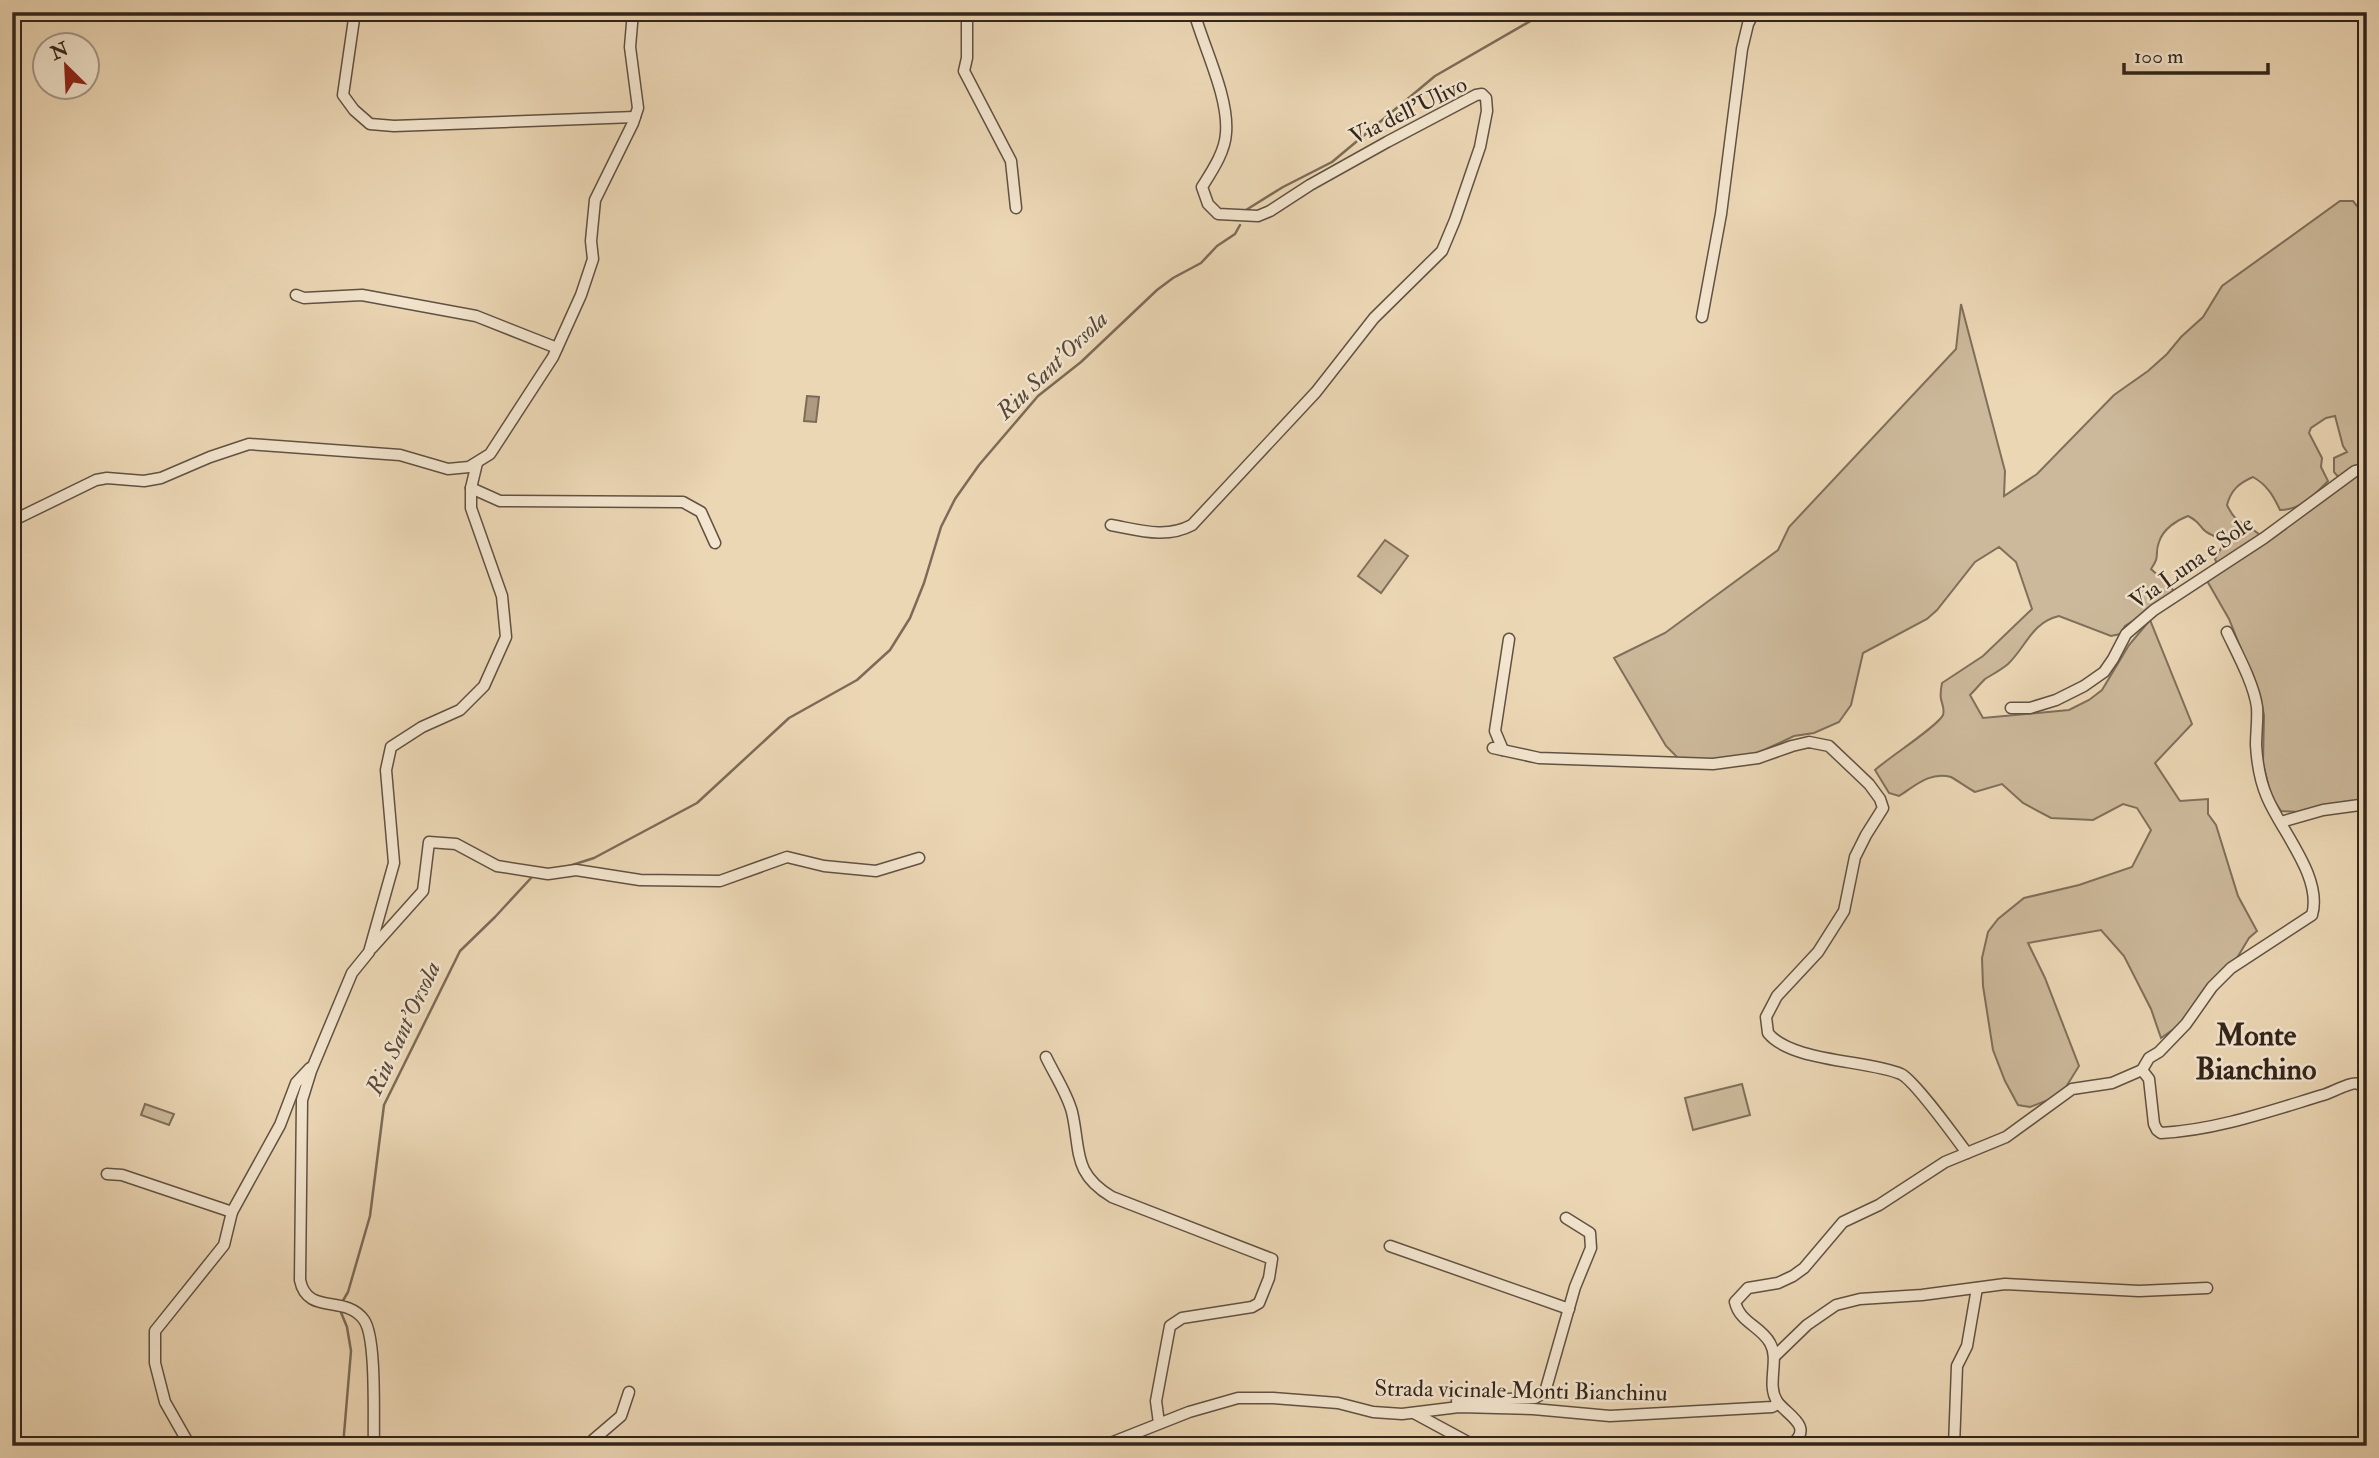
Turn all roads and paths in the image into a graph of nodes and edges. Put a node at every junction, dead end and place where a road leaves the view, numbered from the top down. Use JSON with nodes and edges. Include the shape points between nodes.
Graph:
{"nodes":[{"id":1,"x":355,"y":12,"type":"edge"},
{"id":2,"x":633,"y":12,"type":"edge"},
{"id":3,"x":967,"y":12,"type":"edge"},
{"id":4,"x":1194,"y":12,"type":"edge"},
{"id":5,"x":1754,"y":12,"type":"edge"},
{"id":6,"x":635,"y":117,"type":"junction"},
{"id":7,"x":1016,"y":208,"type":"dead end"},
{"id":8,"x":296,"y":295,"type":"dead end"},
{"id":9,"x":1702,"y":317,"type":"dead end"},
{"id":10,"x":557,"y":348,"type":"junction"},
{"id":11,"x":477,"y":463,"type":"junction"},
{"id":12,"x":2367,"y":468,"type":"edge"},
{"id":13,"x":471,"y":488,"type":"junction"},
{"id":14,"x":12,"y":521,"type":"edge"},
{"id":15,"x":1111,"y":525,"type":"dead end"},
{"id":16,"x":715,"y":543,"type":"dead end"},
{"id":17,"x":2227,"y":632,"type":"dead end"},
{"id":18,"x":1509,"y":639,"type":"dead end"},
{"id":19,"x":2011,"y":708,"type":"dead end"},
{"id":20,"x":2367,"y":804,"type":"edge"},
{"id":21,"x":2281,"y":822,"type":"junction"},
{"id":22,"x":919,"y":858,"type":"dead end"},
{"id":23,"x":369,"y":951,"type":"junction"},
{"id":24,"x":1046,"y":1057,"type":"dead end"},
{"id":25,"x":314,"y":1063,"type":"junction"},
{"id":26,"x":2142,"y":1070,"type":"junction"},
{"id":27,"x":2367,"y":1102,"type":"edge"},
{"id":28,"x":1967,"y":1153,"type":"junction"},
{"id":29,"x":107,"y":1174,"type":"dead end"},
{"id":30,"x":232,"y":1212,"type":"junction"},
{"id":31,"x":1566,"y":1218,"type":"dead end"},
{"id":32,"x":1390,"y":1246,"type":"dead end"},
{"id":33,"x":1977,"y":1288,"type":"junction"},
{"id":34,"x":2207,"y":1288,"type":"dead end"},
{"id":35,"x":1569,"y":1309,"type":"junction"},
{"id":36,"x":1775,"y":1356,"type":"junction"},
{"id":37,"x":629,"y":1392,"type":"dead end"},
{"id":38,"x":1778,"y":1404,"type":"junction"},
{"id":39,"x":1408,"y":1413,"type":"junction"},
{"id":40,"x":1159,"y":1423,"type":"junction"},
{"id":41,"x":190,"y":1446,"type":"edge"},
{"id":42,"x":374,"y":1446,"type":"edge"},
{"id":43,"x":591,"y":1446,"type":"edge"},
{"id":44,"x":1103,"y":1446,"type":"edge"},
{"id":45,"x":1475,"y":1446,"type":"edge"},
{"id":46,"x":1768,"y":1446,"type":"edge"},
{"id":47,"x":1954,"y":1446,"type":"edge"}],
"edges":[{"from":1,"to":6,"type":"street","via":[[343,95],[370,124]]},
{"from":2,"to":6,"type":"street","via":[[630,47],[638,108]]},
{"from":3,"to":7,"type":"street","via":[[964,71],[1011,161]]},
{"from":4,"to":15,"type":"street","name":"Via dell'Ulivo","via":[[1225,111],[1226,135],[1202,187],[1208,204],[1219,214],[1258,216],[1270,211],[1476,95],[1486,98],[1487,111],[1480,147],[1441,251],[1374,318],[1317,392],[1192,525],[1168,534]]},
{"from":5,"to":9,"type":"street","via":[[1742,49],[1721,214]]},
{"from":6,"to":10,"type":"street","via":[[596,200],[593,259]]},
{"from":8,"to":10,"type":"street","via":[[362,295],[476,316]]},
{"from":10,"to":11,"type":"street","via":[[490,454]]},
{"from":11,"to":13,"type":"street"},
{"from":11,"to":14,"type":"street","via":[[449,469],[400,455],[249,444],[161,478],[96,480]]},
{"from":12,"to":19,"type":"street","name":"Via Luna e Sole","via":[[2355,471],[2154,610],[2126,634],[2104,672],[2084,686],[2030,708]]},
{"from":13,"to":16,"type":"street","via":[[500,501],[683,502],[701,512]]},
{"from":13,"to":23,"type":"street","via":[[471,508],[502,596],[506,636],[484,686],[460,710],[391,747],[386,770],[394,863]]},
{"from":17,"to":21,"type":"street","via":[[2254,695],[2259,774]]},
{"from":18,"to":28,"type":"street","via":[[1495,732],[1498,749],[1539,758],[1713,764],[1758,758],[1809,742],[1829,747],[1869,784],[1883,808],[1855,857],[1844,911],[1818,952],[1777,996],[1766,1017],[1768,1033],[1785,1045],[1829,1060],[1903,1075]]},
{"from":20,"to":21,"type":"street"},
{"from":21,"to":26,"type":"street","via":[[2313,892],[2312,915],[2231,968]]},
{"from":22,"to":23,"type":"street","via":[[876,871],[787,857],[720,881],[640,880],[576,870],[548,874],[497,866],[456,844],[429,842],[423,891]]},
{"from":23,"to":25,"type":"street","via":[[352,973]]},
{"from":24,"to":40,"type":"street","via":[[1071,1109],[1078,1157],[1090,1181],[1112,1196],[1272,1259],[1259,1303],[1182,1318],[1170,1326],[1156,1401]]},
{"from":25,"to":30,"type":"street","via":[[296,1083],[280,1125]]},
{"from":25,"to":42,"type":"street","via":[[302,1100],[300,1280],[304,1294],[349,1308],[363,1319],[369,1337]]},
{"from":26,"to":27,"type":"street","via":[[2149,1079],[2154,1124],[2161,1133],[2246,1120],[2352,1083],[2364,1088]]},
{"from":26,"to":28,"type":"street","via":[[2112,1083],[2071,1089],[2006,1137]]},
{"from":28,"to":36,"type":"street","via":[[1843,1222],[1793,1276],[1756,1285],[1739,1296],[1735,1302],[1741,1317],[1767,1337]]},
{"from":29,"to":30,"type":"street"},
{"from":30,"to":41,"type":"street","via":[[225,1245],[155,1331],[155,1363],[165,1402]]},
{"from":31,"to":35,"type":"street","via":[[1586,1228],[1592,1238]]},
{"from":32,"to":35,"type":"street"},
{"from":33,"to":34,"type":"street","via":[[2005,1284],[2139,1292]]},
{"from":33,"to":36,"type":"street","via":[[1836,1304]]},
{"from":33,"to":47,"type":"street","via":[[1967,1346],[1957,1366]]},
{"from":35,"to":39,"type":"street","via":[[1545,1392],[1535,1398],[1409,1407]]},
{"from":36,"to":38,"type":"street"},
{"from":37,"to":43,"type":"street","via":[[621,1416]]},
{"from":38,"to":39,"type":"street","name":"Strada vicinale Monti Bianchinu","via":[[1618,1416],[1459,1407]]},
{"from":38,"to":46,"type":"street","via":[[1798,1423],[1800,1432],[1793,1444]]},
{"from":39,"to":40,"type":"street","name":"Strada vicinale Monti Bianchinu","via":[[1238,1398]]},
{"from":39,"to":45,"type":"street"},
{"from":40,"to":44,"type":"street","name":"Strada vicinale Monti Bianchinu"}]}
